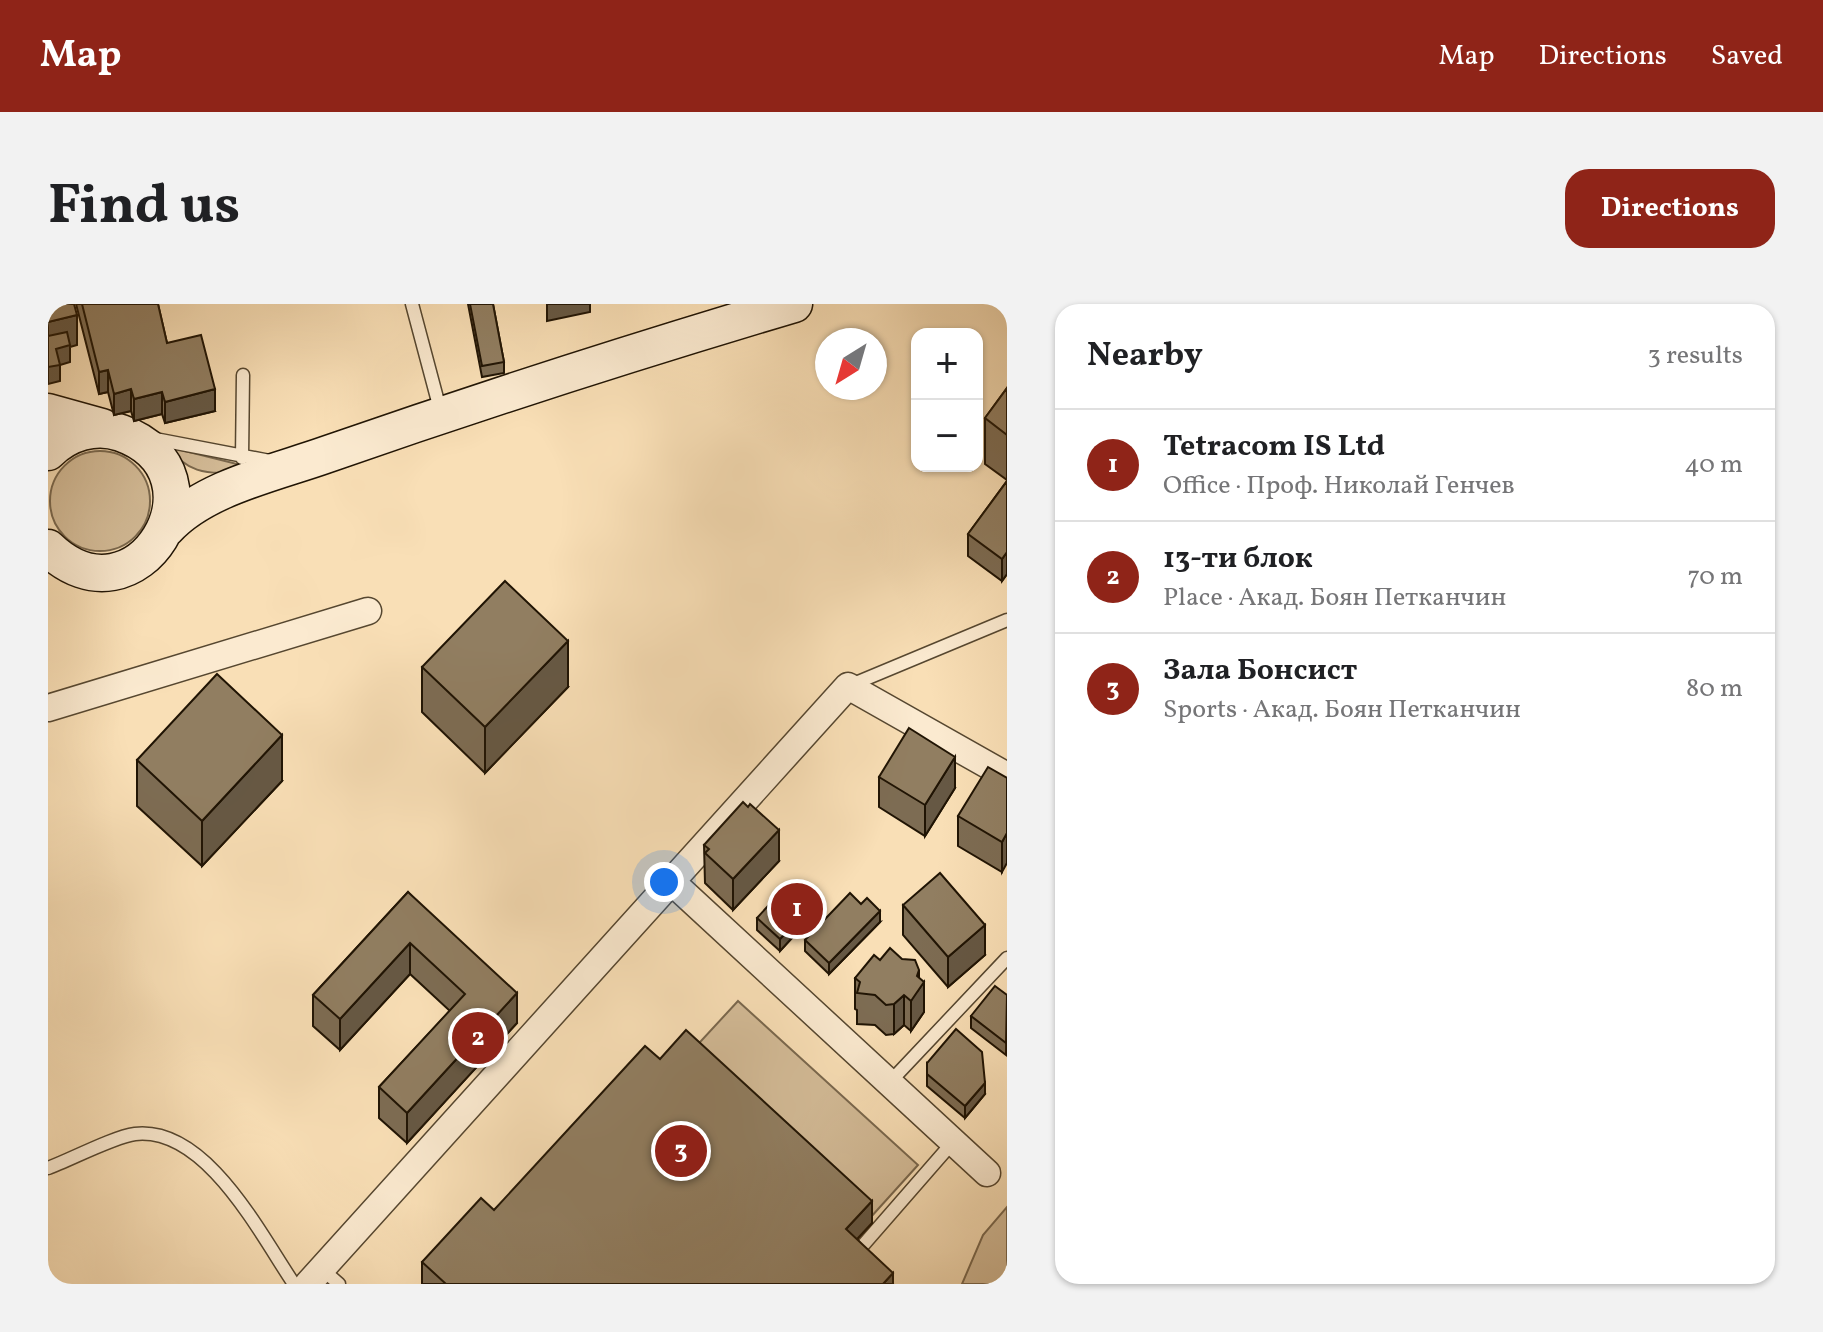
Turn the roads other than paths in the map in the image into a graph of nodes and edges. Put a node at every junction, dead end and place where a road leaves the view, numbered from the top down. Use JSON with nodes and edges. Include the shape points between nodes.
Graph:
{"nodes":[{"id":1,"x":412,"y":304,"type":"edge"},
{"id":2,"x":794,"y":304,"type":"edge"},
{"id":3,"x":243,"y":375,"type":"dead end"},
{"id":4,"x":48,"y":412,"type":"edge"},
{"id":5,"x":441,"y":413,"type":"junction"},
{"id":6,"x":133,"y":441,"type":"junction"},
{"id":7,"x":48,"y":452,"type":"edge"},
{"id":8,"x":258,"y":465,"type":"junction"},
{"id":9,"x":166,"y":529,"type":"junction"},
{"id":10,"x":48,"y":548,"type":"edge"},
{"id":11,"x":89,"y":572,"type":"junction"},
{"id":12,"x":48,"y":576,"type":"edge"},
{"id":13,"x":368,"y":611,"type":"dead end"},
{"id":14,"x":1007,"y":620,"type":"edge"},
{"id":15,"x":848,"y":686,"type":"junction"},
{"id":16,"x":48,"y":708,"type":"edge"},
{"id":17,"x":1007,"y":776,"type":"edge"},
{"id":18,"x":673,"y":883,"type":"junction"},
{"id":19,"x":1007,"y":958,"type":"edge"},
{"id":20,"x":889,"y":1083,"type":"junction"},
{"id":21,"x":953,"y":1142,"type":"junction"},
{"id":22,"x":48,"y":1168,"type":"edge"},
{"id":23,"x":987,"y":1173,"type":"dead end"},
{"id":24,"x":877,"y":1267,"type":"edge"},
{"id":25,"x":323,"y":1279,"type":"edge"},
{"id":26,"x":294,"y":1284,"type":"edge"}],
"edges":[{"from":1,"to":5,"type":"lane"},
{"from":2,"to":5,"type":"main road"},
{"from":3,"to":8,"type":"lane"},
{"from":4,"to":6,"type":"main road"},
{"from":5,"to":8,"type":"main road","via":[[325,455]]},
{"from":6,"to":7,"type":"main road","via":[[78,433]]},
{"from":6,"to":8,"type":"main road","via":[[171,468],[198,479],[220,481]]},
{"from":6,"to":9,"type":"main road","via":[[172,495]]},
{"from":8,"to":9,"type":"main road"},
{"from":9,"to":11,"type":"main road","via":[[153,550],[132,566]]},
{"from":10,"to":11,"type":"main road"},
{"from":11,"to":12,"type":"main road"},
{"from":13,"to":16,"type":"street"},
{"from":14,"to":15,"type":"lane"},
{"from":15,"to":17,"type":"street"},
{"from":15,"to":18,"type":"street"},
{"from":18,"to":20,"type":"street"},
{"from":18,"to":25,"type":"street"},
{"from":19,"to":20,"type":"lane"},
{"from":20,"to":21,"type":"street"},
{"from":21,"to":23,"type":"street"},
{"from":21,"to":24,"type":"lane","via":[[858,1251]]},
{"from":22,"to":26,"type":"lane","via":[[134,1134],[168,1138],[197,1153],[230,1190]]}]}
